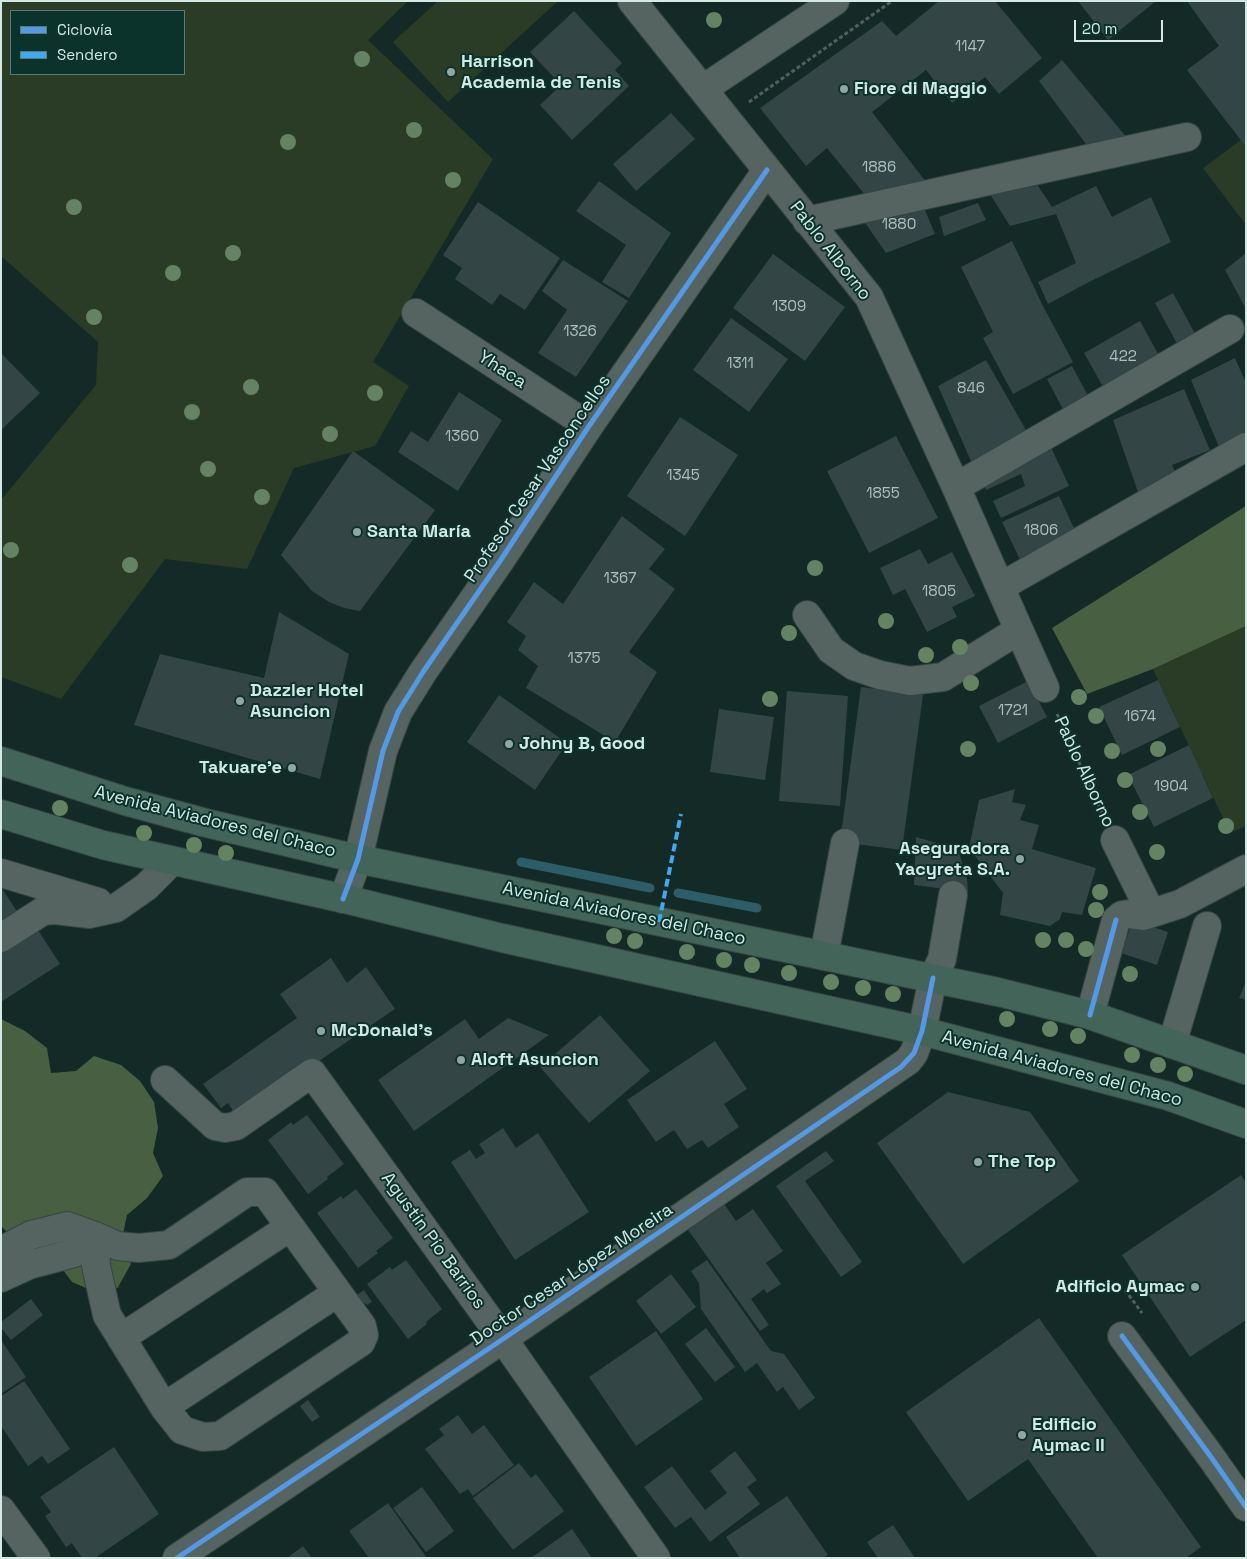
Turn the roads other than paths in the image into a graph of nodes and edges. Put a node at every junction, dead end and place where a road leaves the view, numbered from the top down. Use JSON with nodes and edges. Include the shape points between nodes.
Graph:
{"nodes":[{"id":1,"x":632,"y":1,"type":"edge"},
{"id":2,"x":835,"y":1,"type":"edge"},
{"id":3,"x":704,"y":89,"type":"junction"},
{"id":4,"x":1187,"y":137,"type":"dead end"},
{"id":5,"x":767,"y":170,"type":"junction"},
{"id":6,"x":807,"y":221,"type":"junction"},
{"id":7,"x":416,"y":314,"type":"dead end"},
{"id":8,"x":1230,"y":329,"type":"dead end"},
{"id":9,"x":589,"y":426,"type":"junction"},
{"id":10,"x":1246,"y":447,"type":"edge"},
{"id":11,"x":956,"y":487,"type":"junction"},
{"id":12,"x":1000,"y":588,"type":"junction"},
{"id":13,"x":807,"y":615,"type":"dead end"},
{"id":14,"x":1019,"y":630,"type":"junction"},
{"id":15,"x":1045,"y":688,"type":"road end"},
{"id":16,"x":1,"y":761,"type":"edge"},
{"id":17,"x":1,"y":814,"type":"edge"},
{"id":18,"x":1115,"y":840,"type":"road end"},
{"id":19,"x":845,"y":843,"type":"dead end"},
{"id":20,"x":358,"y":859,"type":"junction"},
{"id":21,"x":172,"y":861,"type":"junction"},
{"id":22,"x":1246,"y":869,"type":"edge"},
{"id":23,"x":1,"y":873,"type":"edge"},
{"id":24,"x":953,"y":895,"type":"dead end"},
{"id":25,"x":344,"y":899,"type":"junction"},
{"id":26,"x":116,"y":908,"type":"junction"},
{"id":27,"x":1151,"y":913,"type":"junction"},
{"id":28,"x":1207,"y":926,"type":"dead end"},
{"id":29,"x":1,"y":938,"type":"edge"},
{"id":30,"x":824,"y":956,"type":"junction"},
{"id":31,"x":933,"y":978,"type":"junction"},
{"id":32,"x":1090,"y":1015,"type":"junction"},
{"id":33,"x":922,"y":1031,"type":"junction"},
{"id":34,"x":1172,"y":1044,"type":"junction"},
{"id":35,"x":1246,"y":1070,"type":"edge"},
{"id":36,"x":165,"y":1080,"type":"dead end"},
{"id":37,"x":1168,"y":1096,"type":"junction"},
{"id":38,"x":1246,"y":1105,"type":"edge"},
{"id":39,"x":1246,"y":1124,"type":"edge"},
{"id":40,"x":290,"y":1227,"type":"junction"},
{"id":41,"x":95,"y":1236,"type":"junction"},
{"id":42,"x":1,"y":1251,"type":"edge"},
{"id":43,"x":1,"y":1278,"type":"edge"},
{"id":44,"x":337,"y":1292,"type":"junction"},
{"id":45,"x":1122,"y":1336,"type":"dead end"},
{"id":46,"x":121,"y":1338,"type":"junction"},
{"id":47,"x":503,"y":1339,"type":"junction"},
{"id":48,"x":164,"y":1407,"type":"junction"},
{"id":49,"x":1246,"y":1507,"type":"edge"},
{"id":50,"x":1,"y":1510,"type":"edge"},
{"id":51,"x":36,"y":1558,"type":"edge"},
{"id":52,"x":177,"y":1558,"type":"edge"},
{"id":53,"x":656,"y":1558,"type":"edge"}],
"edges":[{"from":1,"to":3,"type":"street","name":"Pablo Alborno"},
{"from":2,"to":3,"type":"street"},
{"from":3,"to":5,"type":"street","name":"Pablo Alborno"},
{"from":4,"to":6,"type":"street"},
{"from":5,"to":6,"type":"street","name":"Pablo Alborno"},
{"from":5,"to":9,"type":"street","name":"Profesor Cesar Vasconcellos"},
{"from":6,"to":11,"type":"street","name":"Pablo Alborno","via":[[869,297]]},
{"from":7,"to":9,"type":"street","name":"Yhaca"},
{"from":8,"to":11,"type":"street"},
{"from":9,"to":20,"type":"street","name":"Profesor Cesar Vasconcellos","via":[[398,712],[384,751]]},
{"from":10,"to":12,"type":"street"},
{"from":11,"to":12,"type":"street","name":"Pablo Alborno"},
{"from":12,"to":14,"type":"street","name":"Pablo Alborno"},
{"from":13,"to":14,"type":"street","via":[[831,650],[854,666],[910,681],[943,677]]},
{"from":14,"to":15,"type":"street","name":"Pablo Alborno"},
{"from":16,"to":20,"type":"highway","name":"Avenida Aviadores del Chaco","via":[[206,823]]},
{"from":17,"to":21,"type":"highway","name":"Avenida Aviadores del Chaco","via":[[103,845]]},
{"from":18,"to":27,"type":"street","name":"Pablo Alborno"},
{"from":19,"to":30,"type":"street"},
{"from":20,"to":25,"type":"street","name":"Profesor Cesar Vasconcellos"},
{"from":20,"to":30,"type":"highway","name":"Avenida Aviadores del Chaco"},
{"from":21,"to":25,"type":"highway","name":"Avenida Aviadores del Chaco"},
{"from":21,"to":26,"type":"street","via":[[146,887]]},
{"from":22,"to":27,"type":"street","via":[[1180,904]]},
{"from":23,"to":26,"type":"street"},
{"from":24,"to":31,"type":"street","name":"Doctor Cesar López Moreira","via":[[942,959]]},
{"from":25,"to":33,"type":"highway","name":"Avenida Aviadores del Chaco","via":[[502,938]]},
{"from":26,"to":29,"type":"street","via":[[89,914],[44,912]]},
{"from":27,"to":32,"type":"street","via":[[1122,915],[1116,920]]},
{"from":28,"to":34,"type":"street"},
{"from":30,"to":31,"type":"highway","name":"Avenida Aviadores del Chaco"},
{"from":31,"to":32,"type":"highway","name":"Avenida Aviadores del Chaco"},
{"from":31,"to":33,"type":"street","name":"Doctor Cesar López Moreira"},
{"from":32,"to":34,"type":"highway","name":"Avenida Aviadores del Chaco"},
{"from":33,"to":37,"type":"highway","name":"Avenida Aviadores del Chaco"},
{"from":33,"to":47,"type":"street","name":"Doctor Cesar López Moreira","via":[[914,1053],[901,1067]]},
{"from":34,"to":35,"type":"highway","name":"Avenida Aviadores del Chaco"},
{"from":36,"to":47,"type":"street","name":"Agustín Pío Barrios","via":[[215,1126],[225,1128],[236,1126],[312,1073]]},
{"from":37,"to":38,"type":"highway","via":[[1224,1097]]},
{"from":37,"to":39,"type":"highway","name":"Avenida Aviadores del Chaco"},
{"from":40,"to":41,"type":"street","via":[[265,1192],[247,1192],[169,1245],[118,1246]]},
{"from":40,"to":44,"type":"street"},
{"from":40,"to":46,"type":"street"},
{"from":41,"to":42,"type":"street","via":[[67,1226],[31,1235]]},
{"from":41,"to":43,"type":"street","via":[[74,1253],[28,1265]]},
{"from":41,"to":46,"type":"street","via":[[96,1266],[107,1316]]},
{"from":44,"to":48,"type":"street"},
{"from":44,"to":48,"type":"street","via":[[362,1326],[364,1335],[361,1342],[260,1410],[220,1436],[203,1437],[182,1430]]},
{"from":45,"to":49,"type":"street"},
{"from":46,"to":48,"type":"street"},
{"from":47,"to":52,"type":"street","name":"Doctor Cesar López Moreira"},
{"from":47,"to":53,"type":"street","name":"Agustín Pío Barrios"},
{"from":50,"to":51,"type":"street"}]}
